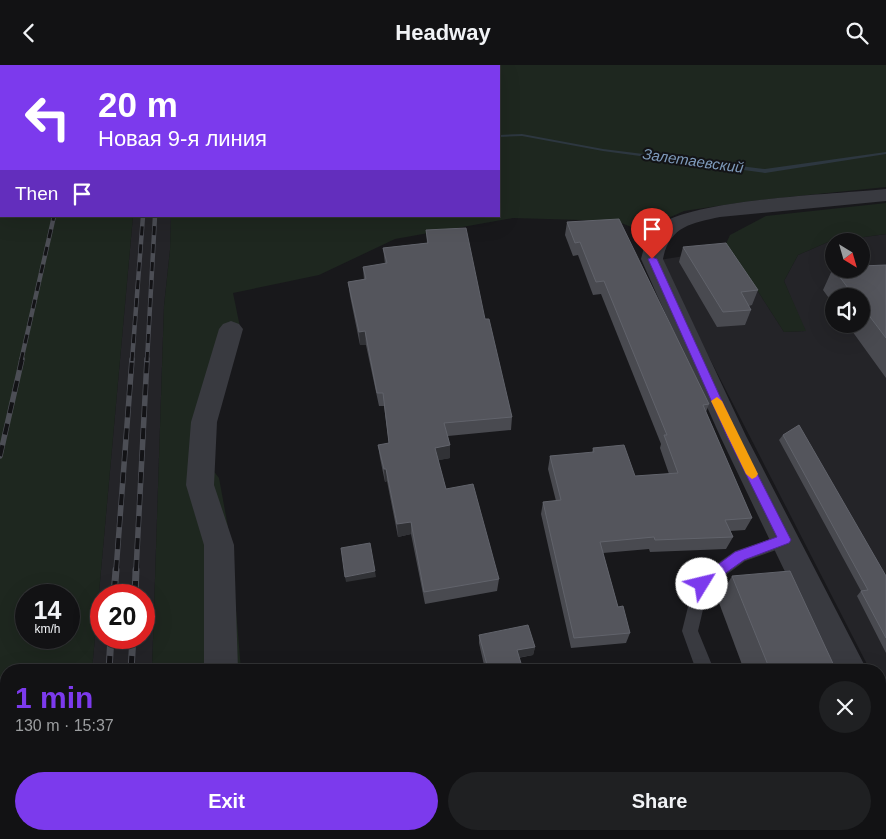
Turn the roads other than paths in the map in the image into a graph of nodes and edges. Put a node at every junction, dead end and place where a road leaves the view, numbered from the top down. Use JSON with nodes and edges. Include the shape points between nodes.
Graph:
{"nodes":[{"id":1,"x":886,"y":195,"type":"edge"},
{"id":2,"x":231,"y":329,"type":"dead end"},
{"id":3,"x":785,"y":540,"type":"junction"},
{"id":4,"x":221,"y":664,"type":"edge"},
{"id":5,"x":703,"y":664,"type":"edge"},
{"id":6,"x":847,"y":664,"type":"edge"}],
"edges":[{"from":1,"to":3,"type":"street","via":[[720,211],[689,218],[665,230],[655,244],[652,259],[733,436]]},
{"from":2,"to":4,"type":"street","via":[[204,422],[200,485],[219,545]]},
{"from":3,"to":5,"type":"lane","via":[[740,556],[702,584],[690,631]]},
{"from":3,"to":6,"type":"street"}]}
